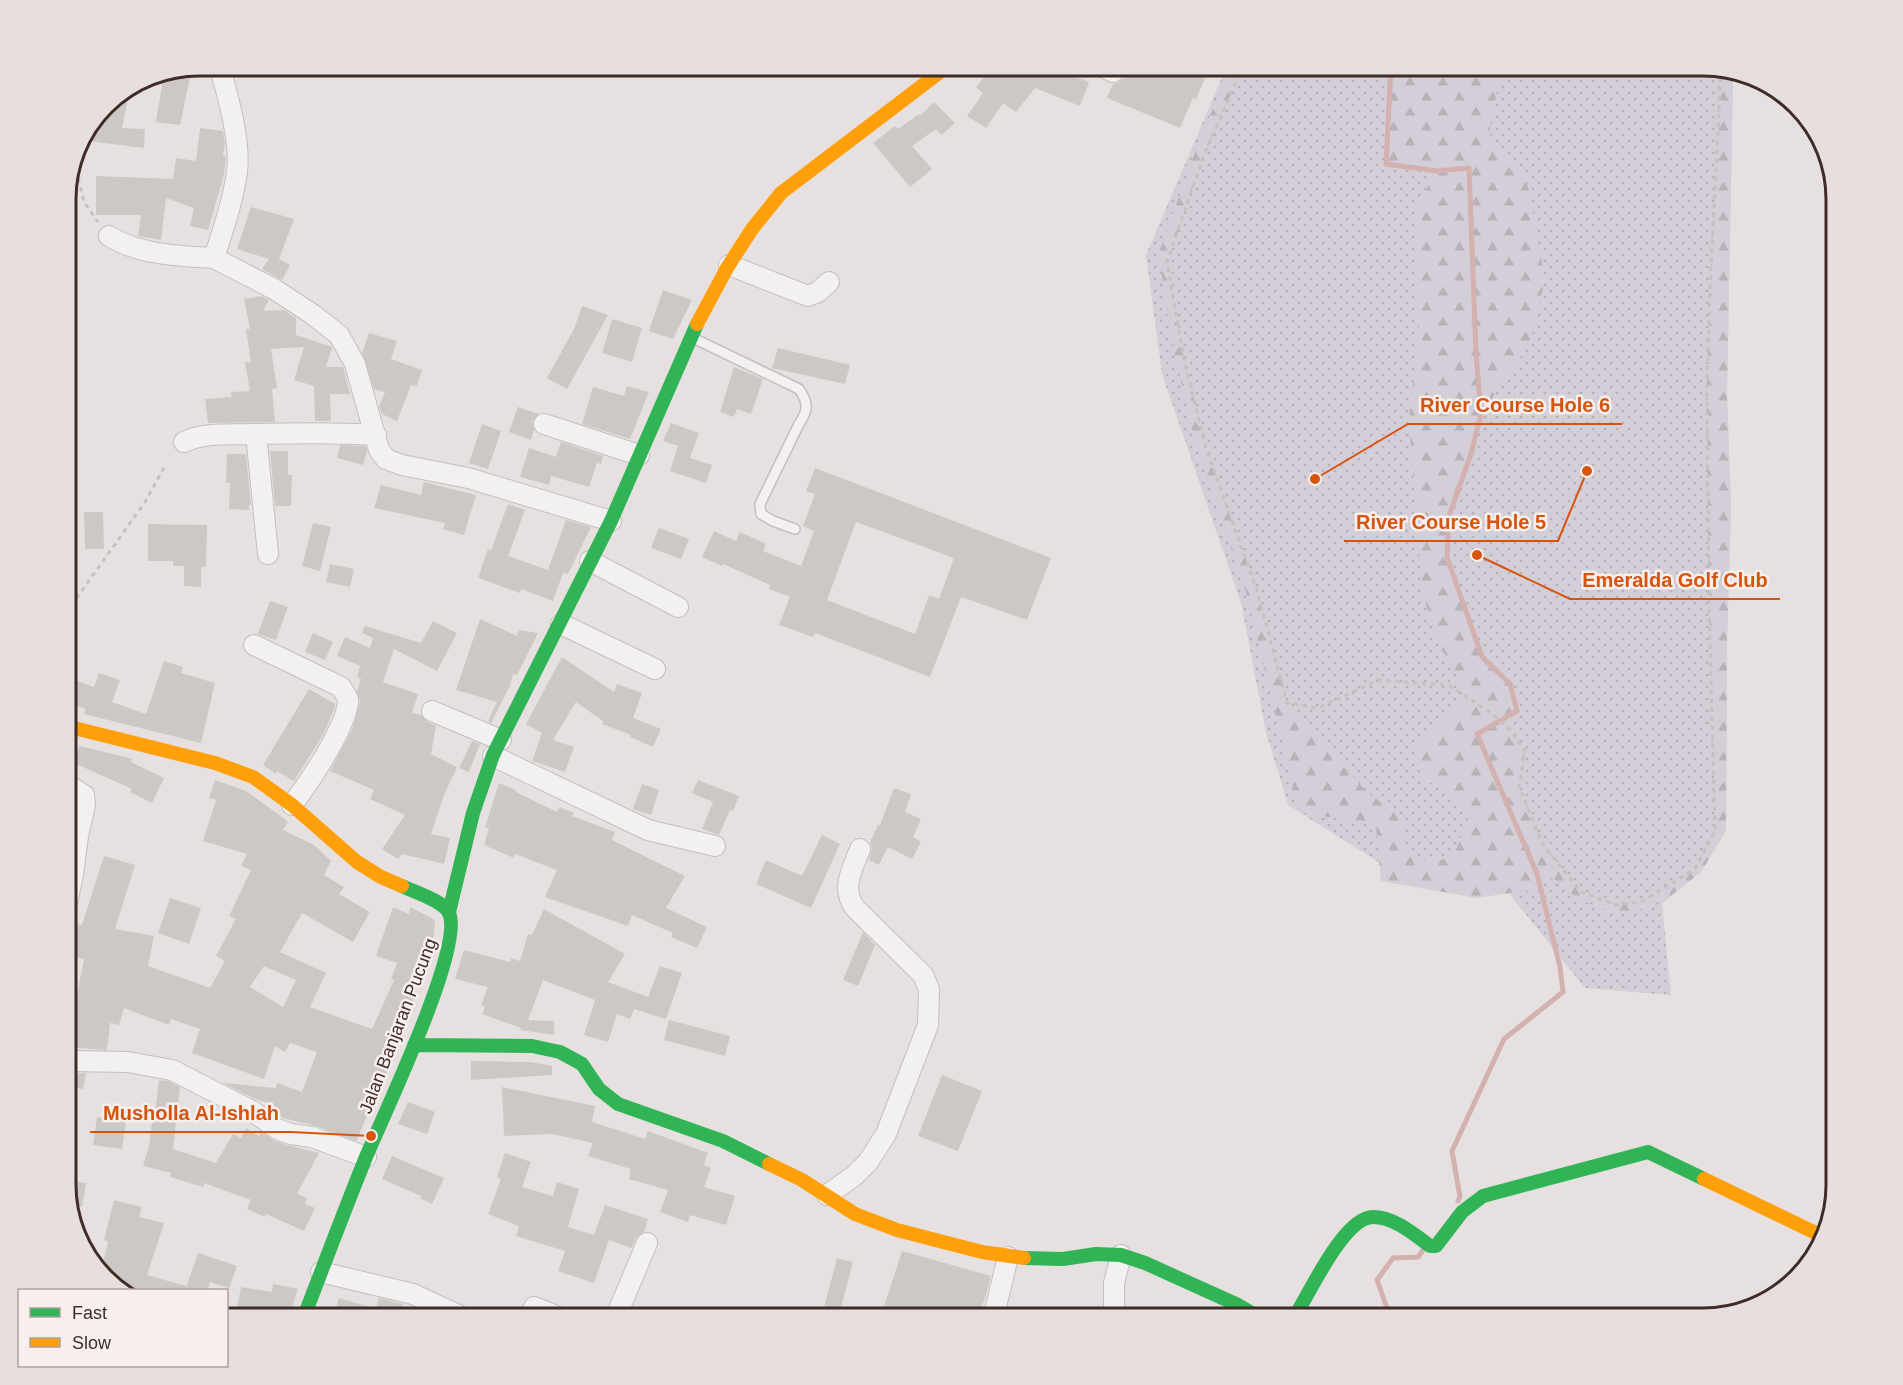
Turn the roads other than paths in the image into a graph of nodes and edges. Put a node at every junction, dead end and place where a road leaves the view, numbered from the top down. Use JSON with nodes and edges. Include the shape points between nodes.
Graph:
{"nodes":[{"id":1,"x":222,"y":76,"type":"edge"},
{"id":2,"x":935,"y":76,"type":"edge"},
{"id":3,"x":109,"y":236,"type":"road end"},
{"id":4,"x":214,"y":258,"type":"junction"},
{"id":5,"x":729,"y":265,"type":"junction"},
{"id":6,"x":829,"y":282,"type":"dead end"},
{"id":7,"x":691,"y":337,"type":"junction"},
{"id":8,"x":544,"y":424,"type":"dead end"},
{"id":9,"x":256,"y":434,"type":"junction"},
{"id":10,"x":376,"y":435,"type":"junction"},
{"id":11,"x":184,"y":442,"type":"dead end"},
{"id":12,"x":639,"y":455,"type":"junction"},
{"id":13,"x":611,"y":521,"type":"junction"},
{"id":14,"x":795,"y":529,"type":"dead end"},
{"id":15,"x":268,"y":554,"type":"dead end"},
{"id":16,"x":590,"y":561,"type":"junction"},
{"id":17,"x":678,"y":607,"type":"dead end"},
{"id":18,"x":561,"y":624,"type":"junction"},
{"id":19,"x":254,"y":645,"type":"dead end"},
{"id":20,"x":655,"y":669,"type":"dead end"},
{"id":21,"x":432,"y":711,"type":"dead end"},
{"id":22,"x":77,"y":729,"type":"edge"},
{"id":23,"x":497,"y":748,"type":"junction"},
{"id":24,"x":77,"y":791,"type":"edge"},
{"id":25,"x":292,"y":805,"type":"junction"},
{"id":26,"x":77,"y":844,"type":"edge"},
{"id":27,"x":715,"y":846,"type":"dead end"},
{"id":28,"x":860,"y":849,"type":"dead end"},
{"id":29,"x":448,"y":912,"type":"junction"},
{"id":30,"x":414,"y":1045,"type":"junction"},
{"id":31,"x":77,"y":1061,"type":"edge"},
{"id":32,"x":366,"y":1157,"type":"junction"},
{"id":33,"x":827,"y":1195,"type":"junction"},
{"id":34,"x":1816,"y":1233,"type":"edge"},
{"id":35,"x":647,"y":1243,"type":"dead end"},
{"id":36,"x":1121,"y":1255,"type":"junction"},
{"id":37,"x":1008,"y":1257,"type":"junction"},
{"id":38,"x":321,"y":1272,"type":"junction"},
{"id":39,"x":307,"y":1308,"type":"edge"},
{"id":40,"x":442,"y":1308,"type":"edge"},
{"id":41,"x":620,"y":1308,"type":"edge"},
{"id":42,"x":996,"y":1308,"type":"edge"},
{"id":43,"x":1114,"y":1308,"type":"edge"},
{"id":44,"x":1243,"y":1308,"type":"edge"},
{"id":45,"x":1300,"y":1308,"type":"edge"}],
"edges":[{"from":1,"to":4,"type":"street","via":[[238,159]]},
{"from":2,"to":5,"type":"street","name":"Jalan Banjaran Pucung","via":[[781,193]]},
{"from":3,"to":4,"type":"street","via":[[133,247]]},
{"from":4,"to":10,"type":"street","via":[[274,290],[339,335],[356,364]]},
{"from":5,"to":6,"type":"street","via":[[808,296]]},
{"from":5,"to":7,"type":"street","name":"Jalan Banjaran Pucung"},
{"from":7,"to":12,"type":"street","name":"Jalan Banjaran Pucung"},
{"from":7,"to":14,"type":"lane","via":[[800,389],[805,398],[806,414],[760,504],[761,514]]},
{"from":8,"to":12,"type":"street"},
{"from":9,"to":10,"type":"street"},
{"from":9,"to":11,"type":"street","via":[[194,437]]},
{"from":9,"to":15,"type":"street"},
{"from":10,"to":13,"type":"street","via":[[386,459],[402,465],[468,478]]},
{"from":12,"to":13,"type":"street","name":"Jalan Banjaran Pucung"},
{"from":13,"to":16,"type":"street","name":"Jalan Banjaran Pucung"},
{"from":16,"to":17,"type":"street"},
{"from":16,"to":18,"type":"street","name":"Jalan Banjaran Pucung"},
{"from":18,"to":20,"type":"street"},
{"from":18,"to":23,"type":"street","name":"Jalan Banjaran Pucung"},
{"from":19,"to":25,"type":"street","via":[[341,687],[348,699],[325,757]]},
{"from":21,"to":23,"type":"street"},
{"from":22,"to":25,"type":"street","via":[[215,763],[253,777]]},
{"from":23,"to":27,"type":"street","via":[[648,830]]},
{"from":23,"to":29,"type":"street","name":"Jalan Banjaran Pucung","via":[[480,788]]},
{"from":24,"to":26,"type":"street","via":[[84,795],[85,805]]},
{"from":25,"to":29,"type":"street","via":[[357,862],[439,903]]},
{"from":28,"to":33,"type":"street","via":[[847,883],[850,901],[923,975],[928,989],[928,1025],[897,1110],[877,1150],[854,1176]]},
{"from":29,"to":30,"type":"street","name":"Jalan Banjaran Pucung","via":[[450,939],[445,962]]},
{"from":30,"to":32,"type":"street","name":"Jalan Banjaran Pucung"},
{"from":30,"to":33,"type":"street","via":[[532,1046],[560,1052],[582,1064],[599,1089],[618,1104],[723,1141]]},
{"from":31,"to":32,"type":"street","via":[[128,1062],[172,1070],[254,1112],[277,1129]]},
{"from":32,"to":38,"type":"street","name":"Jalan Banjaran Pucung"},
{"from":33,"to":37,"type":"street","via":[[855,1214],[897,1230]]},
{"from":34,"to":45,"type":"street","via":[[1648,1152],[1483,1196],[1468,1205],[1437,1245],[1430,1246],[1402,1227],[1377,1217],[1364,1218],[1340,1242]]},
{"from":35,"to":41,"type":"street"},
{"from":36,"to":37,"type":"street"},
{"from":36,"to":43,"type":"street","via":[[1114,1283]]},
{"from":36,"to":44,"type":"street"},
{"from":37,"to":42,"type":"street"},
{"from":38,"to":39,"type":"street","name":"Jalan Banjaran Pucung"},
{"from":38,"to":40,"type":"street","via":[[413,1294]]}]}
